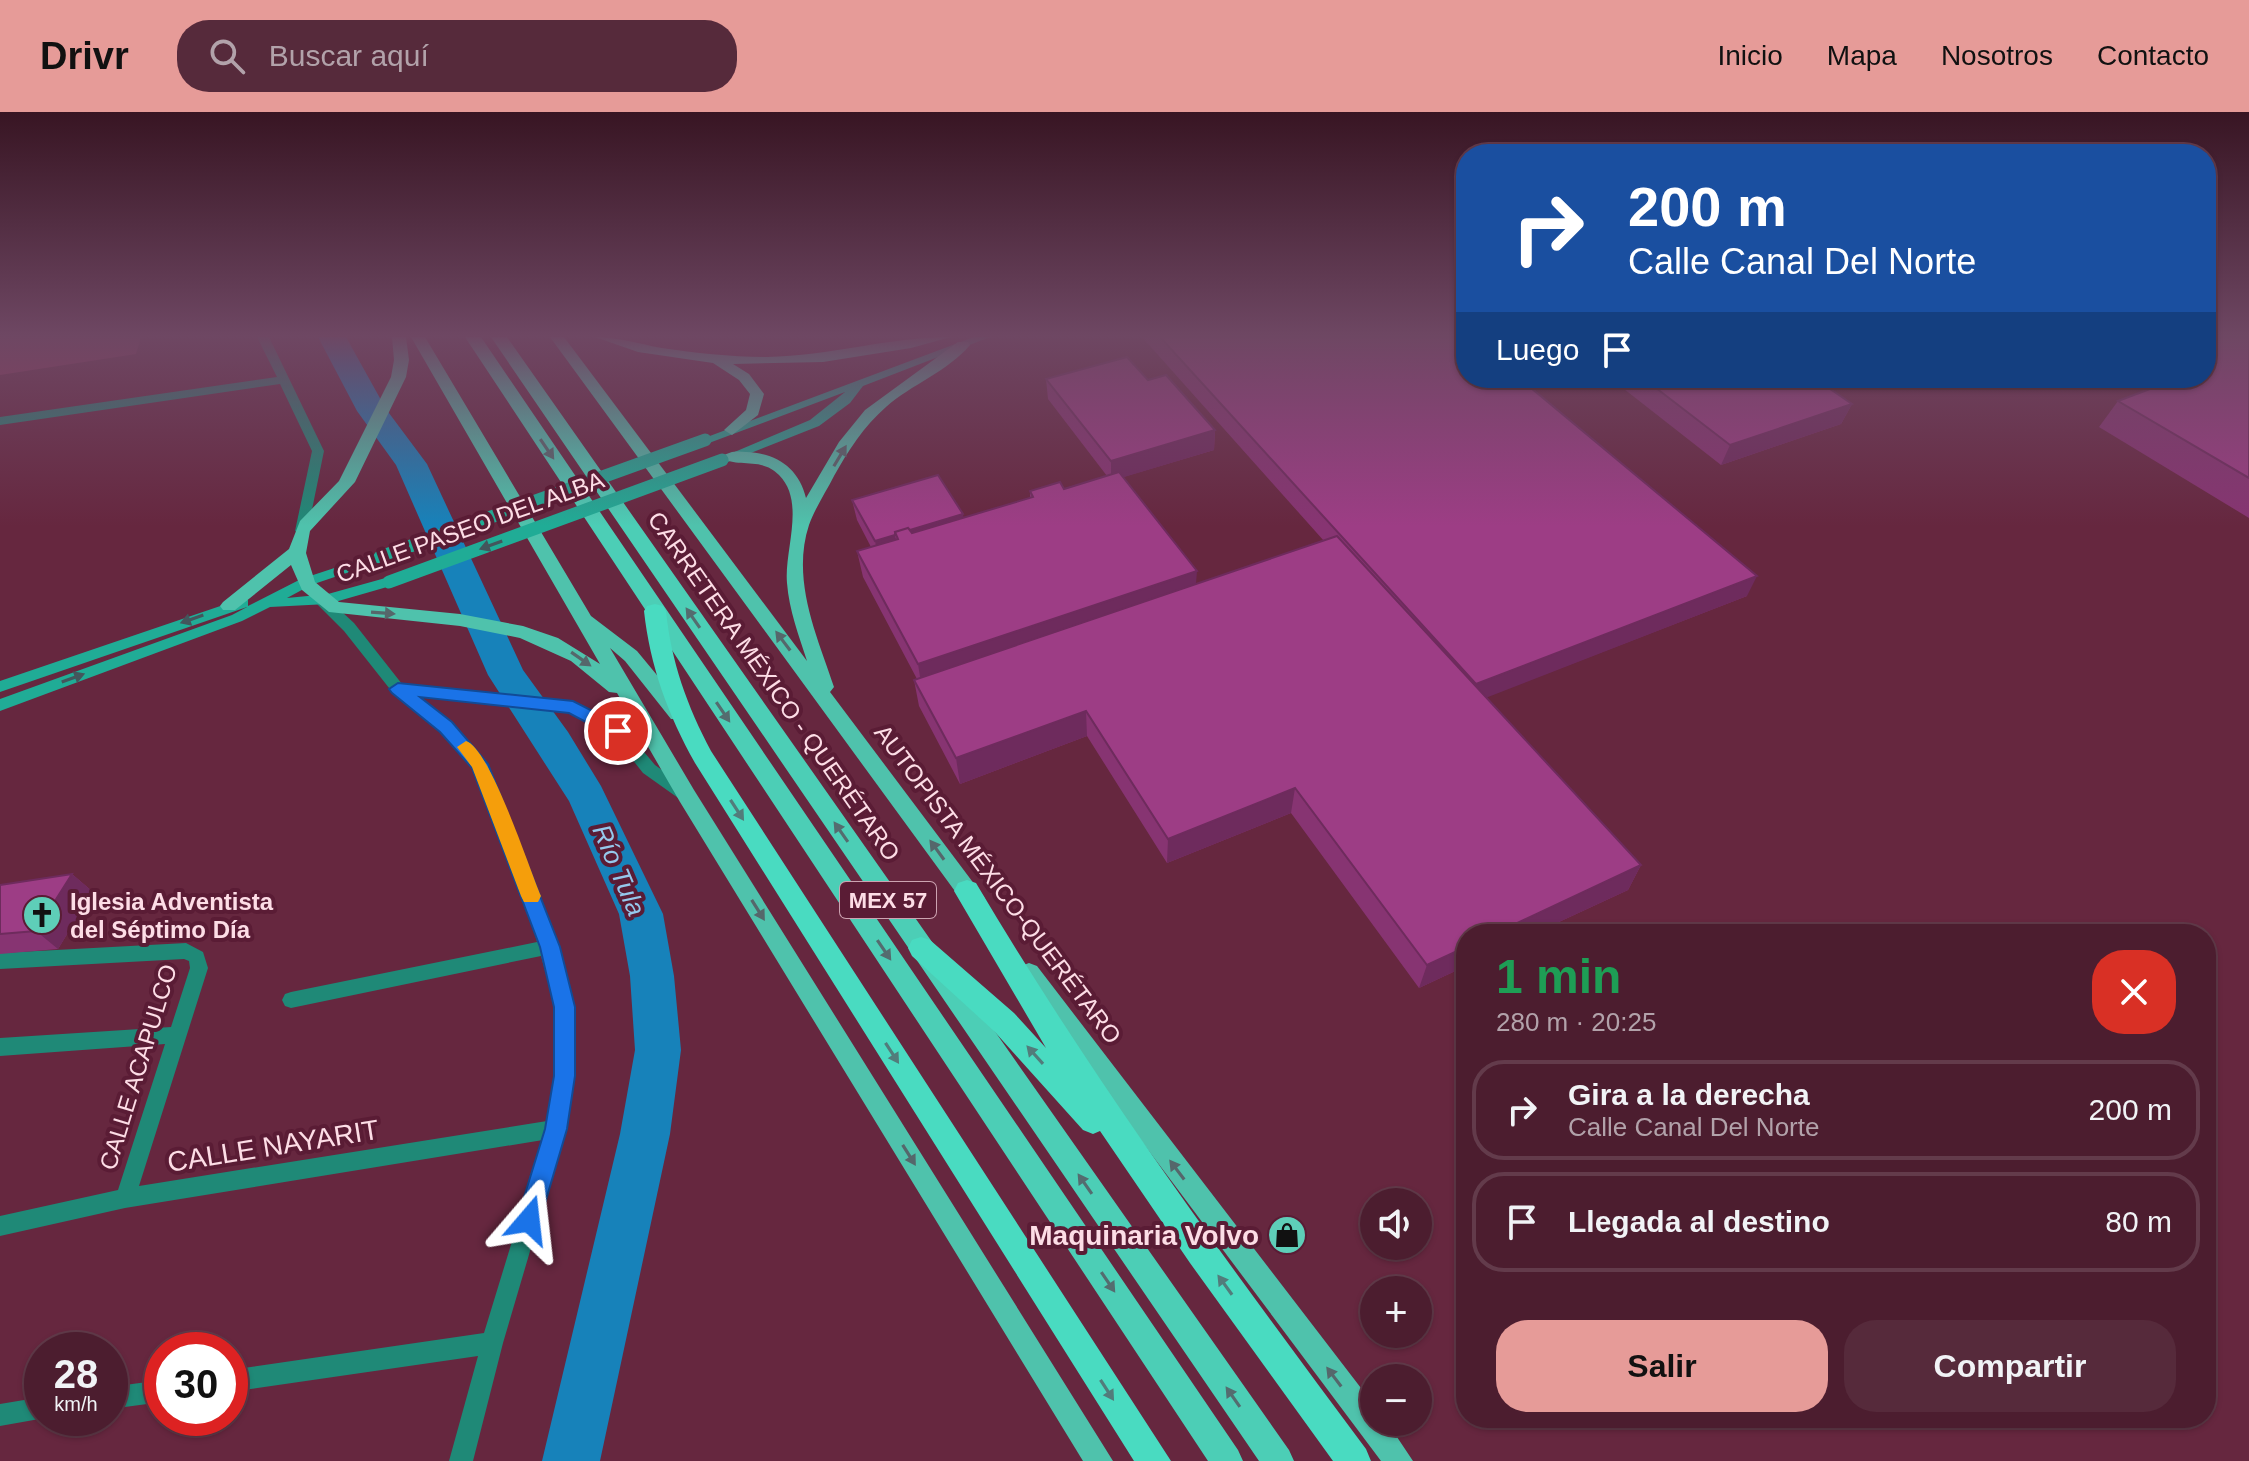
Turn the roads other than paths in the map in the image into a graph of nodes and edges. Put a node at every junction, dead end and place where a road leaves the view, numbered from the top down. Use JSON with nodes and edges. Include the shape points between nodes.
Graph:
{"nodes":[{"id":1,"x":145,"y":400,"type":"edge"},
{"id":2,"x":293,"y":400,"type":"edge"},
{"id":3,"x":388,"y":400,"type":"edge"},
{"id":4,"x":455,"y":400,"type":"edge"},
{"id":5,"x":515,"y":400,"type":"edge"},
{"id":6,"x":542,"y":400,"type":"edge"},
{"id":7,"x":604,"y":400,"type":"edge"},
{"id":8,"x":757,"y":400,"type":"edge"},
{"id":9,"x":814,"y":400,"type":"edge"},
{"id":10,"x":845,"y":400,"type":"edge"},
{"id":11,"x":885,"y":400,"type":"edge"},
{"id":12,"x":0,"y":421,"type":"edge"},
{"id":13,"x":732,"y":430,"type":"junction"},
{"id":14,"x":726,"y":458,"type":"junction"},
{"id":15,"x":801,"y":524,"type":"junction"},
{"id":16,"x":302,"y":531,"type":"junction"},
{"id":17,"x":296,"y":552,"type":"junction"},
{"id":18,"x":306,"y":582,"type":"junction"},
{"id":19,"x":267,"y":602,"type":"junction"},
{"id":20,"x":323,"y":602,"type":"junction"},
{"id":21,"x":229,"y":606,"type":"junction"},
{"id":22,"x":578,"y":611,"type":"junction"},
{"id":23,"x":655,"y":611,"type":"junction"},
{"id":24,"x":0,"y":687,"type":"edge"},
{"id":25,"x":398,"y":689,"type":"junction"},
{"id":26,"x":626,"y":694,"type":"junction"},
{"id":27,"x":0,"y":705,"type":"edge"},
{"id":28,"x":831,"y":705,"type":"junction"},
{"id":29,"x":684,"y":722,"type":"junction"},
{"id":30,"x":687,"y":796,"type":"junction"},
{"id":31,"x":967,"y":891,"type":"junction"},
{"id":32,"x":550,"y":947,"type":"junction"},
{"id":33,"x":921,"y":948,"type":"junction"},
{"id":34,"x":0,"y":961,"type":"edge"},
{"id":35,"x":291,"y":1000,"type":"dead end"},
{"id":36,"x":176,"y":1035,"type":"junction"},
{"id":37,"x":0,"y":1047,"type":"edge"},
{"id":38,"x":556,"y":1129,"type":"junction"},
{"id":39,"x":125,"y":1198,"type":"junction"},
{"id":40,"x":1178,"y":1220,"type":"junction"},
{"id":41,"x":0,"y":1226,"type":"edge"},
{"id":42,"x":492,"y":1343,"type":"junction"},
{"id":43,"x":248,"y":1378,"type":"edge"},
{"id":44,"x":24,"y":1411,"type":"edge"},
{"id":45,"x":0,"y":1415,"type":"edge"},
{"id":46,"x":461,"y":1461,"type":"edge"},
{"id":47,"x":1099,"y":1461,"type":"edge"},
{"id":48,"x":1154,"y":1461,"type":"edge"},
{"id":49,"x":1227,"y":1461,"type":"edge"},
{"id":50,"x":1278,"y":1461,"type":"edge"},
{"id":51,"x":1354,"y":1461,"type":"edge"},
{"id":52,"x":1399,"y":1461,"type":"edge"}],
"edges":[{"from":1,"to":12,"type":"street"},
{"from":2,"to":16,"type":"street","via":[[318,451]]},
{"from":3,"to":16,"type":"main road","via":[[345,482]]},
{"from":4,"to":22,"type":"main road"},
{"from":5,"to":23,"type":"highway","number":"MEX 57","one_way":true},
{"from":33,"to":6,"type":"highway","name":"CARRETERA MÉXICO - QUERÉTARO","number":"MEX 57","one_way":true},
{"from":28,"to":7,"type":"main road","name":"AUTOPISTA MÉXICO-QUERÉTARO","one_way":true},
{"from":8,"to":13,"type":"main road","via":[[753,412]]},
{"from":9,"to":13,"type":"main road","name":"CALLE PASEO DEL ALBA"},
{"from":10,"to":14,"type":"main road","name":"CALLE PASEO DEL ALBA","via":[[799,431]]},
{"from":15,"to":11,"type":"main road","one_way":true,"via":[[860,423]]},
{"from":13,"to":18,"type":"main road","name":"CALLE PASEO DEL ALBA","bridge":true},
{"from":14,"to":15,"type":"main road","via":[[759,458],[785,470],[799,499]]},
{"from":14,"to":20,"type":"main road","name":"CALLE PASEO DEL ALBA","one_way":true,"bridge":true},
{"from":15,"to":28,"type":"main road","via":[[793,558],[794,591]]},
{"from":16,"to":17,"type":"main road"},
{"from":17,"to":18,"type":"main road"},
{"from":17,"to":21,"type":"main road"},
{"from":18,"to":19,"type":"main road","name":"CALLE PASEO DEL ALBA"},
{"from":18,"to":20,"type":"main road"},
{"from":19,"to":20,"type":"main road","name":"CALLE PASEO DEL ALBA"},
{"from":19,"to":21,"type":"main road","name":"CALLE PASEO DEL ALBA"},
{"from":27,"to":19,"type":"main road","name":"CALLE PASEO DEL ALBA","one_way":true,"via":[[237,618]]},
{"from":20,"to":25,"type":"street"},
{"from":20,"to":26,"type":"main road","one_way":true,"via":[[335,608],[477,623],[530,635],[576,654]]},
{"from":21,"to":24,"type":"main road","name":"CALLE PASEO DEL ALBA","one_way":true},
{"from":22,"to":26,"type":"main road"},
{"from":22,"to":29,"type":"main road","via":[[631,656]]},
{"from":23,"to":29,"type":"highway","via":[[667,679]]},
{"from":23,"to":49,"type":"highway","number":"MEX 57","one_way":true},
{"from":25,"to":30,"type":"street","via":[[573,707],[618,731],[649,769]]},
{"from":25,"to":32,"type":"street","via":[[446,727],[479,764]]},
{"from":26,"to":30,"type":"main road"},
{"from":31,"to":28,"type":"main road","name":"AUTOPISTA MÉXICO-QUERÉTARO","one_way":true},
{"from":29,"to":48,"type":"highway","one_way":true},
{"from":30,"to":47,"type":"main road","one_way":true},
{"from":31,"to":40,"type":"highway","via":[[1065,1056]]},
{"from":52,"to":31,"type":"main road","name":"AUTOPISTA MÉXICO-QUERÉTARO","one_way":true},
{"from":32,"to":35,"type":"street"},
{"from":32,"to":38,"type":"street","via":[[566,1037]]},
{"from":40,"to":33,"type":"highway","one_way":true,"via":[[1029,1049]]},
{"from":50,"to":33,"type":"highway","name":"CARRETERA MÉXICO - QUERÉTARO","number":"MEX 57","one_way":true},
{"from":34,"to":36,"type":"street","name":"CALLE ACAPULCO","via":[[186,951],[197,957],[199,968]]},
{"from":36,"to":37,"type":"street"},
{"from":36,"to":39,"type":"street","name":"CALLE ACAPULCO"},
{"from":38,"to":39,"type":"street","name":"CALLE NAYARIT"},
{"from":38,"to":42,"type":"street"},
{"from":39,"to":41,"type":"street","name":"CALLE NAYARIT"},
{"from":51,"to":40,"type":"highway","one_way":true},
{"from":42,"to":43,"type":"street"},
{"from":42,"to":46,"type":"street"},
{"from":44,"to":45,"type":"street"}]}
